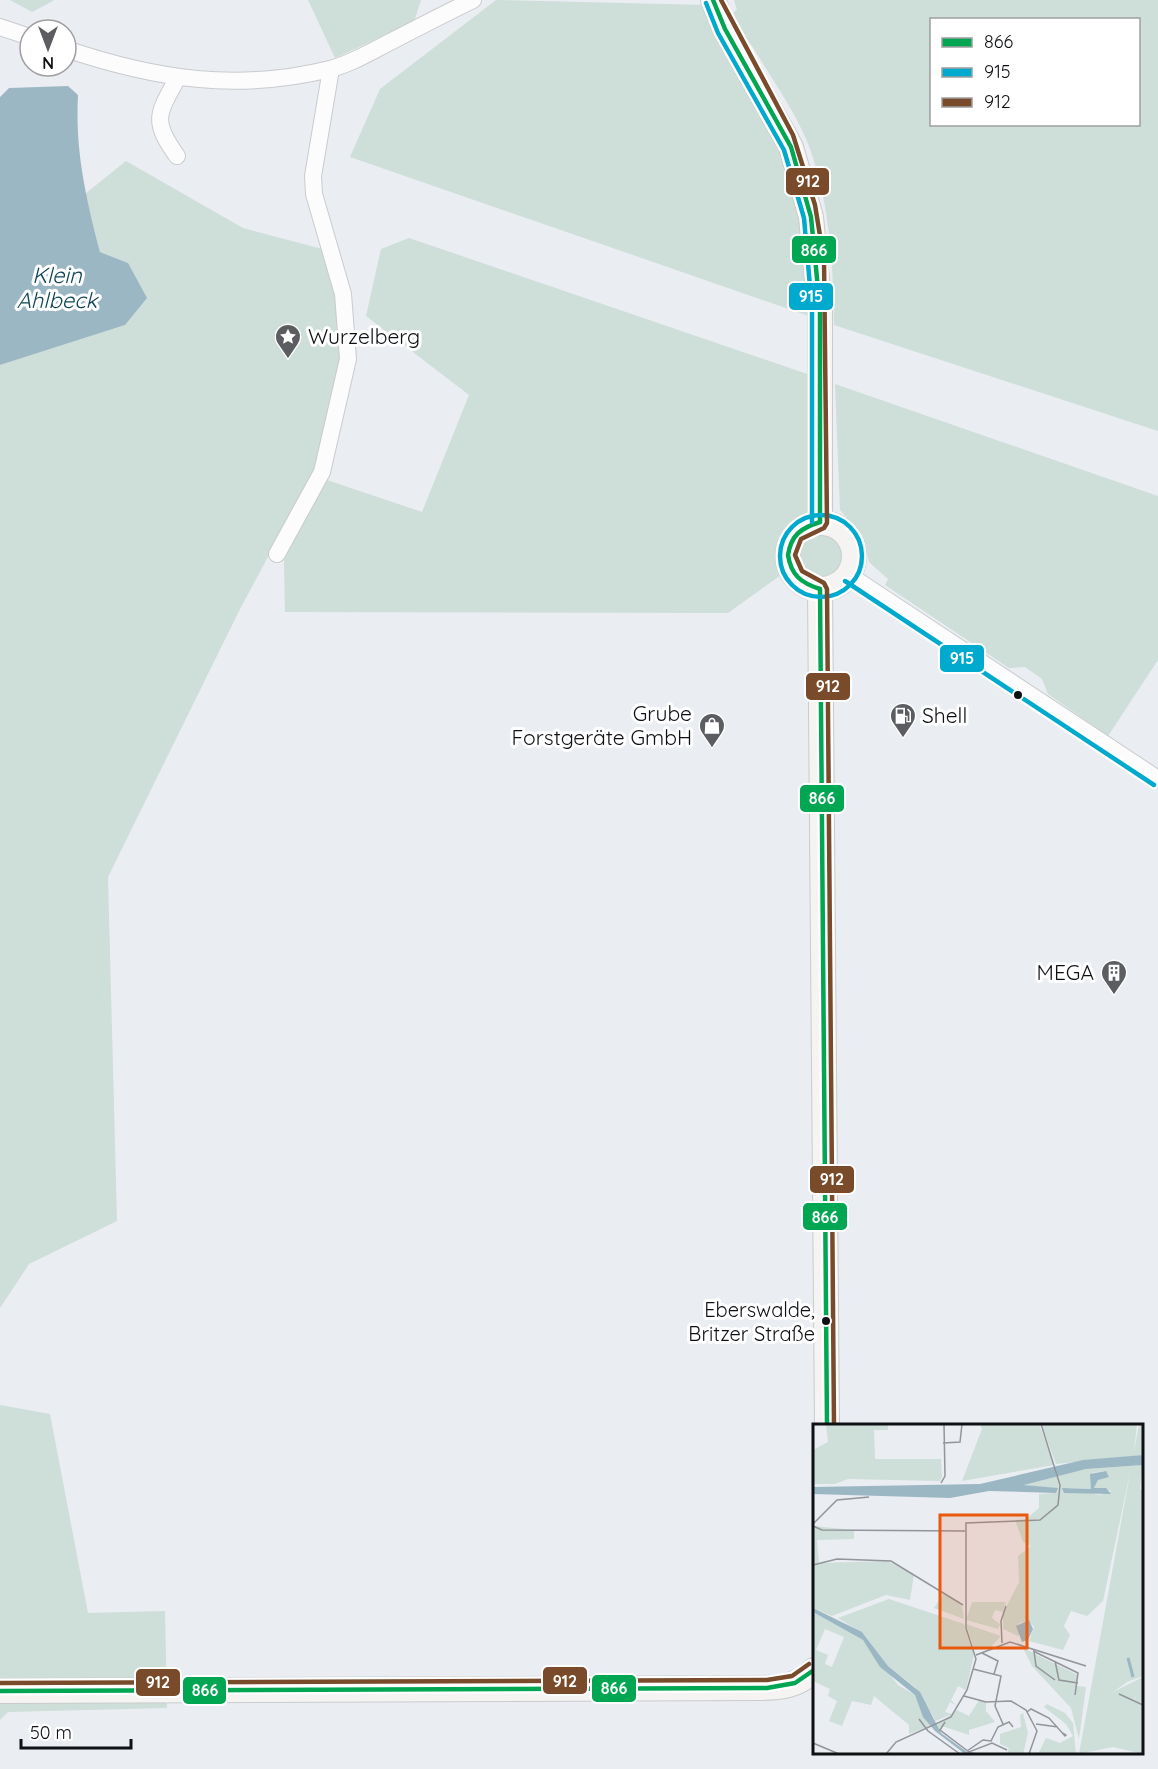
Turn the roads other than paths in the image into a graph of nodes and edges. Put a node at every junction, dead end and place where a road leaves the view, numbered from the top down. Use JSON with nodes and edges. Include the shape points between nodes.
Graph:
{"nodes":[{"id":1,"x":473,"y":0,"type":"edge"},
{"id":2,"x":713,"y":0,"type":"edge"},
{"id":3,"x":0,"y":27,"type":"edge"},
{"id":4,"x":18,"y":33,"type":"edge"},
{"id":5,"x":78,"y":53,"type":"edge"},
{"id":6,"x":331,"y":69,"type":"junction"},
{"id":7,"x":178,"y":77,"type":"junction"},
{"id":8,"x":177,"y":156,"type":"dead end"},
{"id":9,"x":820,"y":522,"type":"junction"},
{"id":10,"x":277,"y":554,"type":"dead end"},
{"id":11,"x":849,"y":575,"type":"junction"},
{"id":12,"x":820,"y":589,"type":"junction"},
{"id":13,"x":1158,"y":779,"type":"edge"},
{"id":14,"x":827,"y":1424,"type":"edge"},
{"id":15,"x":813,"y":1671,"type":"edge"},
{"id":16,"x":0,"y":1691,"type":"edge"}],
"edges":[{"from":1,"to":6,"type":"street"},
{"from":2,"to":9,"type":"main road","via":[[791,147],[811,217],[820,309]]},
{"from":3,"to":4,"type":"street"},
{"from":5,"to":7,"type":"street","via":[[120,67]]},
{"from":6,"to":7,"type":"street","via":[[248,82]]},
{"from":6,"to":10,"type":"street","via":[[313,176],[314,194],[343,294],[348,359],[321,472]]},
{"from":7,"to":8,"type":"street","via":[[159,112],[162,136]]},
{"from":9,"to":11,"type":"main road","via":[[848,535],[855,555]]},
{"from":9,"to":12,"type":"main road","via":[[796,533],[788,549],[792,573],[800,582]]},
{"from":11,"to":12,"type":"main road","via":[[837,586]]},
{"from":11,"to":13,"type":"street"},
{"from":12,"to":14,"type":"main road"},
{"from":15,"to":16,"type":"main road","via":[[803,1682],[781,1688]]}]}
